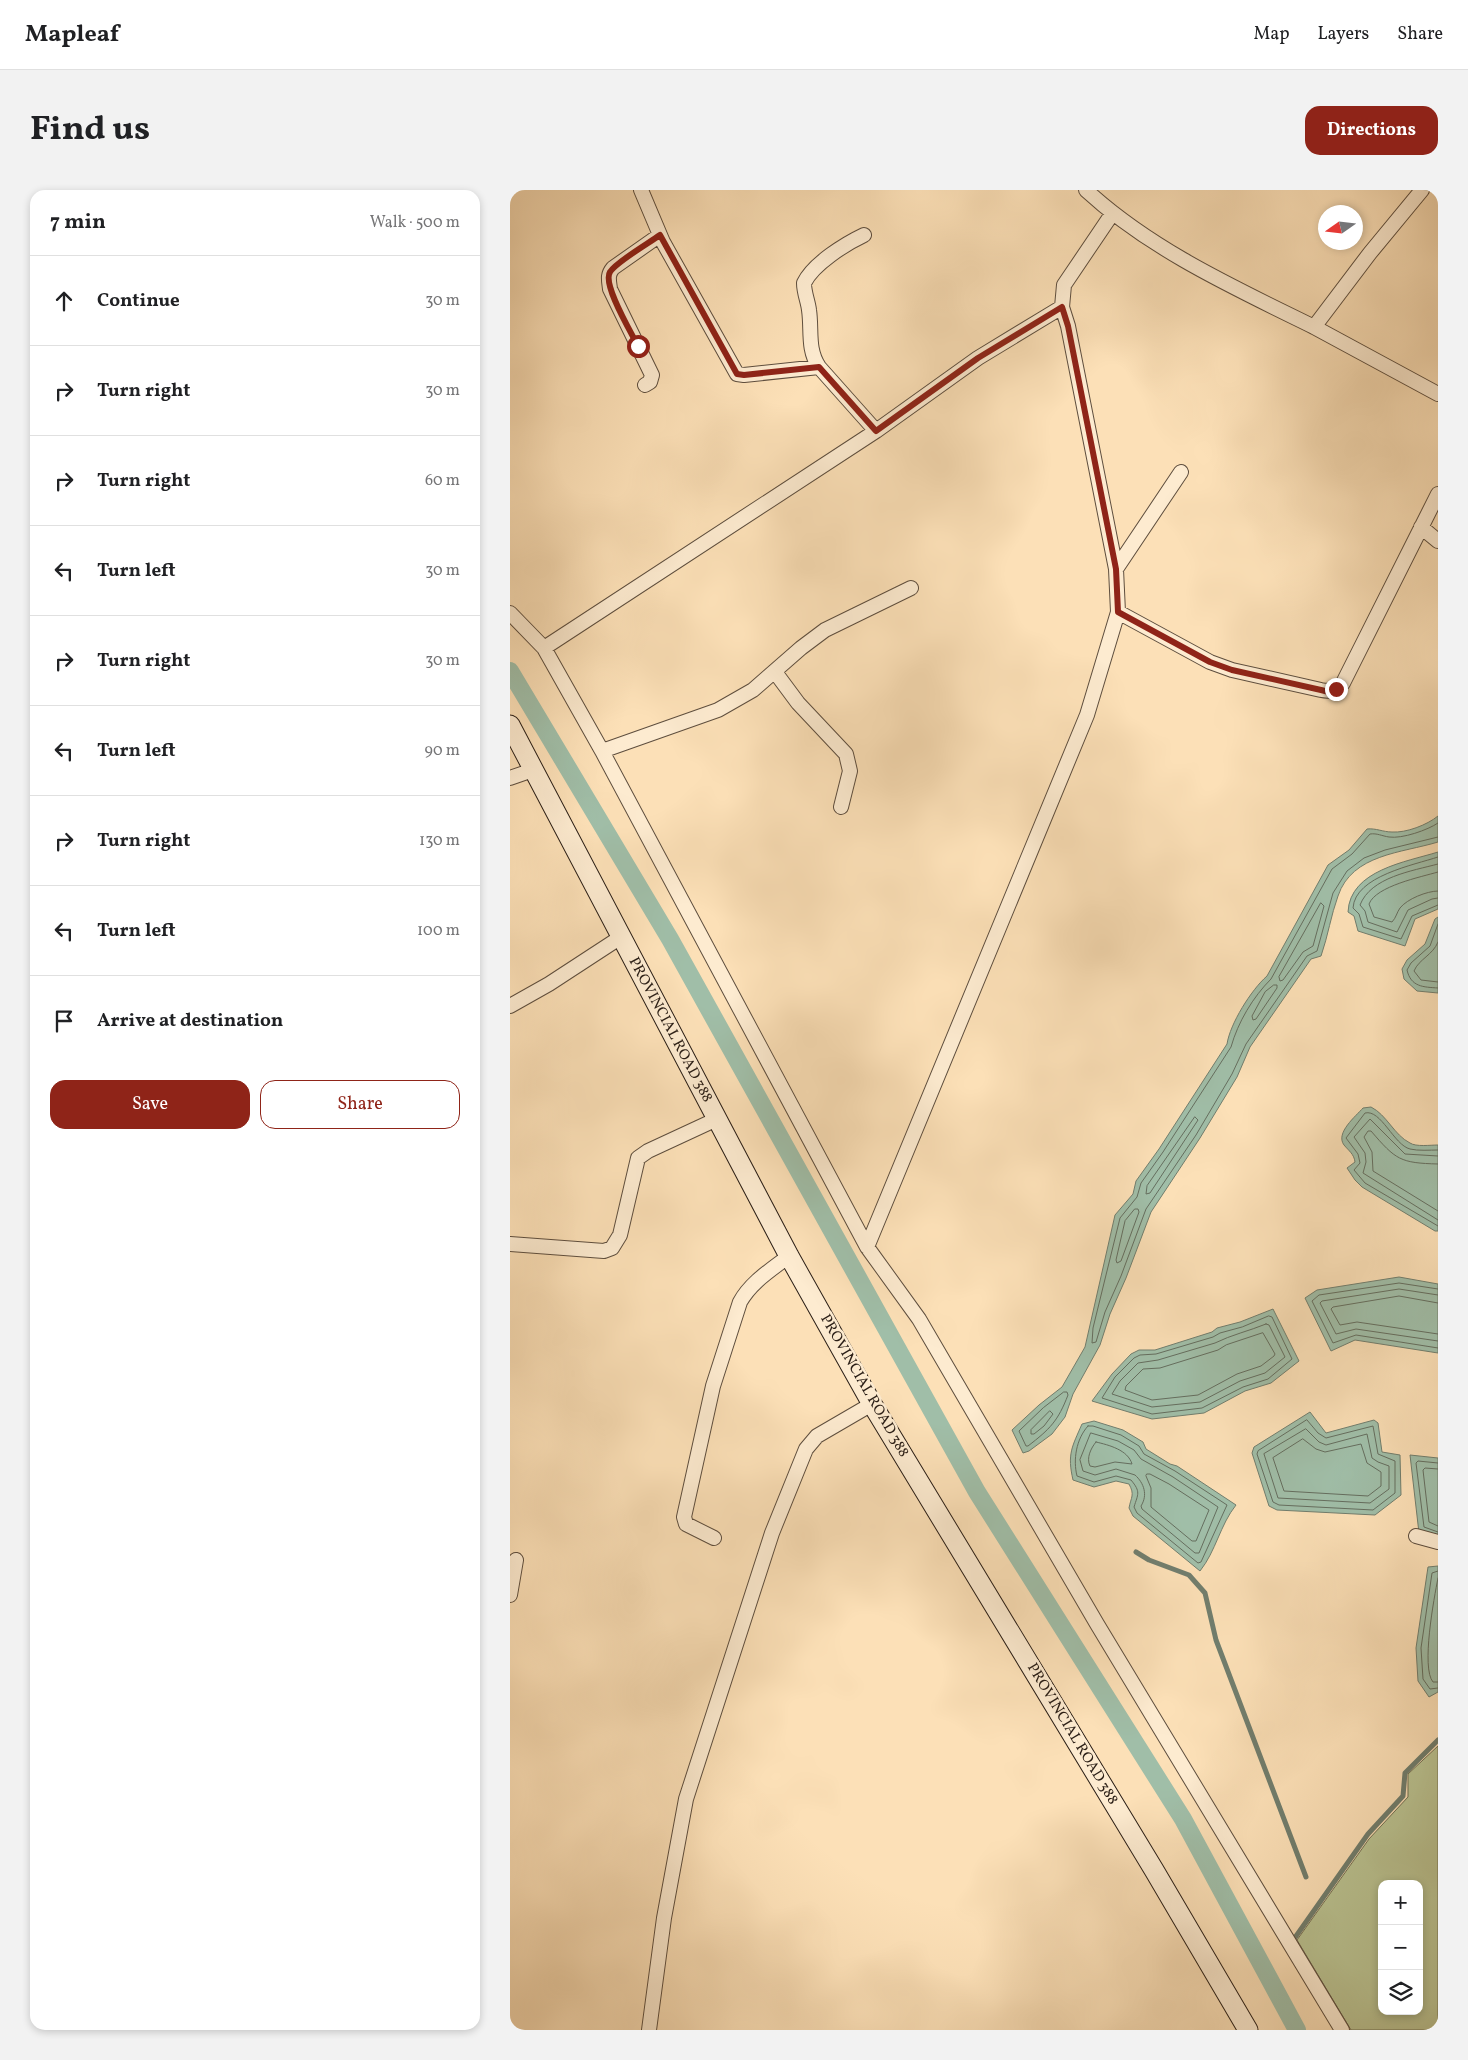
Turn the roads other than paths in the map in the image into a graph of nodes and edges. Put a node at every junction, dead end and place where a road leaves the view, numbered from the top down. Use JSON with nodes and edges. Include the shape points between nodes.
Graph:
{"nodes":[{"id":1,"x":641,"y":190,"type":"edge"},
{"id":2,"x":1086,"y":190,"type":"edge"},
{"id":3,"x":1422,"y":190,"type":"edge"},
{"id":4,"x":1112,"y":214,"type":"junction"},
{"id":5,"x":864,"y":234,"type":"dead end"},
{"id":6,"x":660,"y":235,"type":"junction"},
{"id":7,"x":1062,"y":307,"type":"junction"},
{"id":8,"x":1314,"y":327,"type":"junction"},
{"id":9,"x":819,"y":367,"type":"junction"},
{"id":10,"x":645,"y":385,"type":"dead end"},
{"id":11,"x":1438,"y":394,"type":"edge"},
{"id":12,"x":876,"y":431,"type":"junction"},
{"id":13,"x":1181,"y":472,"type":"dead end"},
{"id":14,"x":1438,"y":494,"type":"edge"},
{"id":15,"x":1421,"y":527,"type":"junction"},
{"id":16,"x":1438,"y":541,"type":"edge"},
{"id":17,"x":1116,"y":569,"type":"junction"},
{"id":18,"x":910,"y":588,"type":"dead end"},
{"id":19,"x":1118,"y":612,"type":"junction"},
{"id":20,"x":510,"y":613,"type":"edge"},
{"id":21,"x":544,"y":648,"type":"junction"},
{"id":22,"x":775,"y":672,"type":"junction"},
{"id":23,"x":510,"y":725,"type":"edge"},
{"id":24,"x":602,"y":751,"type":"junction"},
{"id":25,"x":533,"y":770,"type":"junction"},
{"id":26,"x":510,"y":778,"type":"edge"},
{"id":27,"x":841,"y":807,"type":"dead end"},
{"id":28,"x":621,"y":937,"type":"junction"},
{"id":29,"x":510,"y":1006,"type":"edge"},
{"id":30,"x":717,"y":1119,"type":"junction"},
{"id":31,"x":510,"y":1244,"type":"edge"},
{"id":32,"x":867,"y":1247,"type":"junction"},
{"id":33,"x":789,"y":1256,"type":"junction"},
{"id":34,"x":872,"y":1404,"type":"junction"},
{"id":35,"x":1416,"y":1536,"type":"dead end"},
{"id":36,"x":714,"y":1538,"type":"dead end"},
{"id":37,"x":1438,"y":1542,"type":"edge"},
{"id":38,"x":516,"y":1560,"type":"dead end"},
{"id":39,"x":510,"y":1595,"type":"edge"},
{"id":40,"x":649,"y":2030,"type":"edge"},
{"id":41,"x":1248,"y":2030,"type":"edge"},
{"id":42,"x":1342,"y":2030,"type":"edge"}],
"edges":[{"from":1,"to":6,"type":"street"},
{"from":2,"to":4,"type":"street"},
{"from":3,"to":8,"type":"street"},
{"from":4,"to":7,"type":"street","via":[[1064,285]]},
{"from":4,"to":8,"type":"street","via":[[1202,271]]},
{"from":5,"to":9,"type":"street","via":[[847,243],[815,269],[804,283],[811,349]]},
{"from":6,"to":9,"type":"street","via":[[737,374]]},
{"from":6,"to":10,"type":"street","via":[[613,268],[608,277],[610,289],[652,375]]},
{"from":7,"to":12,"type":"street","via":[[978,358]]},
{"from":7,"to":17,"type":"street"},
{"from":8,"to":11,"type":"street"},
{"from":9,"to":12,"type":"street"},
{"from":12,"to":21,"type":"street"},
{"from":13,"to":17,"type":"street"},
{"from":14,"to":15,"type":"street"},
{"from":15,"to":16,"type":"street"},
{"from":15,"to":19,"type":"street","via":[[1343,683],[1329,692],[1210,662]]},
{"from":17,"to":19,"type":"street"},
{"from":18,"to":22,"type":"street","via":[[825,630]]},
{"from":19,"to":32,"type":"street","via":[[1088,715]]},
{"from":20,"to":21,"type":"street"},
{"from":21,"to":24,"type":"street"},
{"from":22,"to":24,"type":"street","via":[[753,690],[718,710]]},
{"from":22,"to":27,"type":"street","via":[[798,703],[846,754],[850,771]]},
{"from":23,"to":25,"type":"main road","name":"PROVINCIAL ROAD 388"},
{"from":24,"to":32,"type":"street"},
{"from":25,"to":26,"type":"street"},
{"from":25,"to":28,"type":"main road","name":"PROVINCIAL ROAD 388"},
{"from":28,"to":29,"type":"street"},
{"from":28,"to":30,"type":"main road","name":"PROVINCIAL ROAD 388"},
{"from":30,"to":31,"type":"street","via":[[638,1158],[620,1235],[612,1248],[604,1251]]},
{"from":30,"to":33,"type":"main road","name":"PROVINCIAL ROAD 388"},
{"from":32,"to":42,"type":"street","via":[[919,1319],[1092,1616]]},
{"from":33,"to":34,"type":"main road","name":"PROVINCIAL ROAD 388"},
{"from":33,"to":36,"type":"street","via":[[745,1293],[712,1386],[684,1517],[686,1524]]},
{"from":34,"to":40,"type":"street","via":[[817,1436],[806,1449],[772,1533],[686,1799],[664,1918]]},
{"from":34,"to":41,"type":"main road","name":"PROVINCIAL ROAD 388"},
{"from":35,"to":37,"type":"street"},
{"from":38,"to":39,"type":"street"}]}
